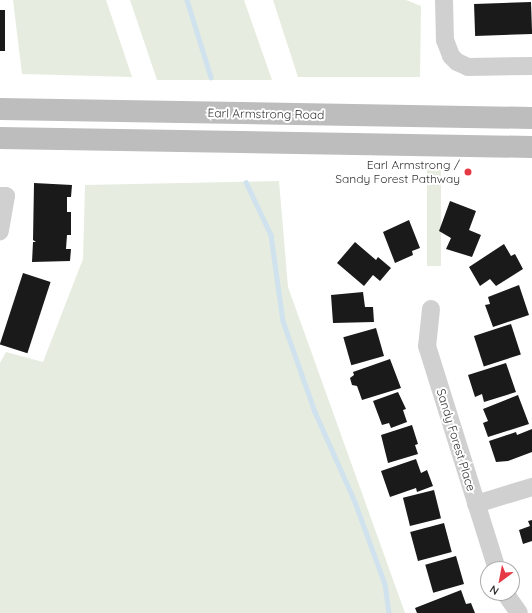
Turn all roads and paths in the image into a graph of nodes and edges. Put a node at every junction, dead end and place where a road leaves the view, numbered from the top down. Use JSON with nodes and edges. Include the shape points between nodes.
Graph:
{"nodes":[{"id":1,"x":444,"y":0,"type":"edge"},
{"id":2,"x":532,"y":66,"type":"edge"},
{"id":3,"x":0,"y":109,"type":"edge"},
{"id":4,"x":532,"y":118,"type":"edge"},
{"id":5,"x":0,"y":138,"type":"edge"},
{"id":6,"x":532,"y":147,"type":"edge"},
{"id":7,"x":0,"y":196,"type":"edge"},
{"id":8,"x":0,"y":231,"type":"edge"},
{"id":9,"x":431,"y":309,"type":"dead end"},
{"id":10,"x":532,"y":488,"type":"edge"},
{"id":11,"x":476,"y":504,"type":"junction"},
{"id":12,"x":494,"y":561,"type":"edge"},
{"id":13,"x":511,"y":601,"type":"edge"},
{"id":14,"x":519,"y":613,"type":"edge"}],
"edges":[{"from":1,"to":2,"type":"street","via":[[445,40],[451,56],[458,62],[468,66]]},
{"from":3,"to":4,"type":"main road","name":"Earl Armstrong Road"},
{"from":5,"to":6,"type":"main road"},
{"from":7,"to":8,"type":"street","via":[[6,196]]},
{"from":9,"to":11,"type":"street","name":"Sandy Forest Place","via":[[427,346]]},
{"from":10,"to":11,"type":"street"},
{"from":11,"to":12,"type":"street","name":"Sandy Forest Place"},
{"from":13,"to":14,"type":"street"}]}
